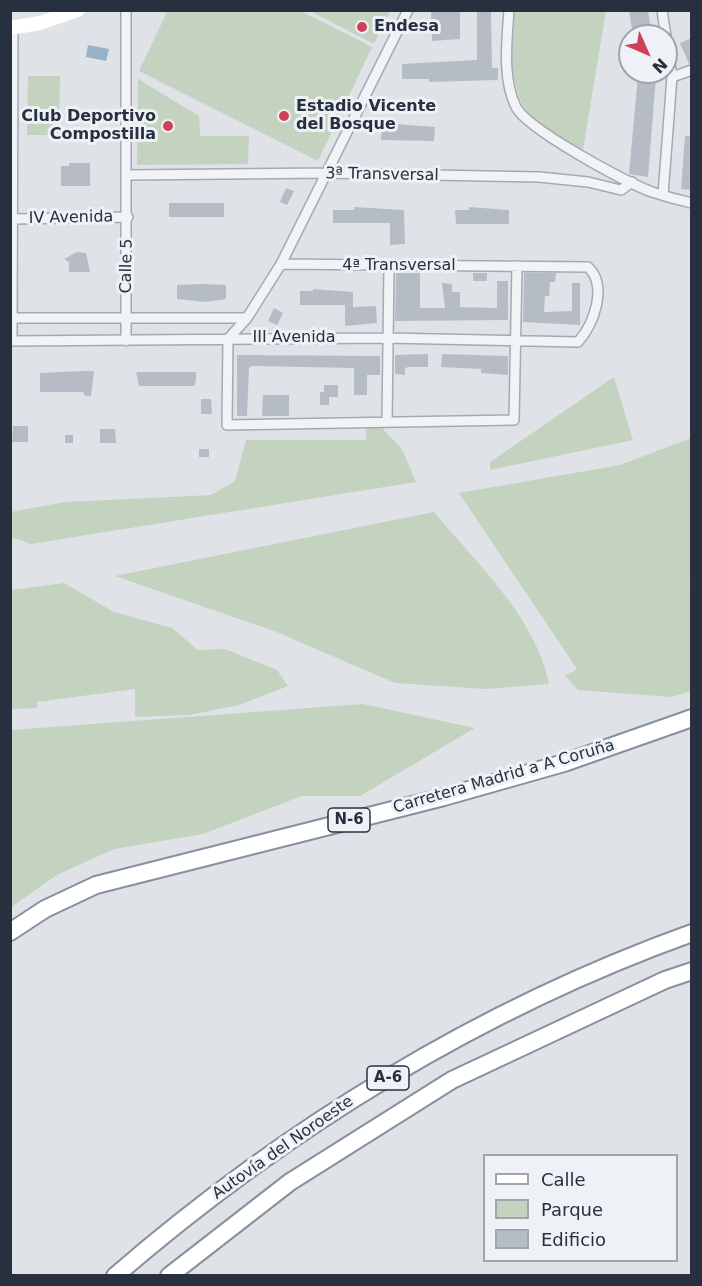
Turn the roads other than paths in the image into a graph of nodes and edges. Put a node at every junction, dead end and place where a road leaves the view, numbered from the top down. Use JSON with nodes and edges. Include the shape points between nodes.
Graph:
{"nodes":[{"id":1,"x":78,"y":10,"type":"edge"},
{"id":2,"x":126,"y":10,"type":"edge"},
{"id":3,"x":408,"y":10,"type":"edge"},
{"id":4,"x":508,"y":10,"type":"edge"},
{"id":5,"x":12,"y":27,"type":"edge"},
{"id":6,"x":671,"y":84,"type":"edge"},
{"id":7,"x":12,"y":118,"type":"edge"},
{"id":8,"x":326,"y":173,"type":"junction"},
{"id":9,"x":128,"y":174,"type":"junction"},
{"id":10,"x":632,"y":182,"type":"junction"},
{"id":11,"x":663,"y":195,"type":"junction"},
{"id":12,"x":692,"y":204,"type":"edge"},
{"id":13,"x":128,"y":217,"type":"junction"},
{"id":14,"x":13,"y":219,"type":"junction"},
{"id":15,"x":281,"y":264,"type":"junction"},
{"id":16,"x":518,"y":266,"type":"junction"},
{"id":17,"x":389,"y":267,"type":"junction"},
{"id":18,"x":126,"y":317,"type":"junction"},
{"id":19,"x":12,"y":318,"type":"edge"},
{"id":20,"x":247,"y":318,"type":"junction"},
{"id":21,"x":387,"y":338,"type":"junction"},
{"id":22,"x":228,"y":339,"type":"junction"},
{"id":23,"x":11,"y":341,"type":"edge"},
{"id":24,"x":126,"y":341,"type":"junction"},
{"id":25,"x":516,"y":341,"type":"junction"},
{"id":26,"x":578,"y":342,"type":"joint"},
{"id":27,"x":387,"y":422,"type":"junction"},
{"id":28,"x":692,"y":718,"type":"edge"},
{"id":29,"x":10,"y":932,"type":"edge"},
{"id":30,"x":692,"y":933,"type":"edge"},
{"id":31,"x":692,"y":971,"type":"edge"},
{"id":32,"x":115,"y":1275,"type":"edge"},
{"id":33,"x":169,"y":1275,"type":"edge"}],
"edges":[{"from":1,"to":5,"type":"street","via":[[40,23]]},
{"from":2,"to":9,"type":"street","name":"Calle 5"},
{"from":3,"to":8,"type":"street"},
{"from":4,"to":10,"type":"street","via":[[511,92],[519,113],[531,125]]},
{"from":5,"to":7,"type":"street"},
{"from":6,"to":11,"type":"street"},
{"from":7,"to":14,"type":"street"},
{"from":8,"to":9,"type":"street","name":"3ª Transversal"},
{"from":8,"to":10,"type":"street","name":"3ª Transversal","via":[[539,177],[621,190]]},
{"from":8,"to":15,"type":"street"},
{"from":9,"to":13,"type":"street","name":"Calle 5"},
{"from":10,"to":11,"type":"street"},
{"from":11,"to":12,"type":"street"},
{"from":13,"to":14,"type":"street","name":"IV Avenida"},
{"from":13,"to":18,"type":"street","name":"Calle 5"},
{"from":14,"to":19,"type":"street"},
{"from":15,"to":17,"type":"street","name":"4ª Transversal"},
{"from":15,"to":20,"type":"street"},
{"from":16,"to":17,"type":"street","name":"4ª Transversal"},
{"from":16,"to":25,"type":"street"},
{"from":16,"to":26,"type":"street","name":"4ª Transversal","via":[[588,267],[596,275],[593,319]]},
{"from":17,"to":21,"type":"street"},
{"from":18,"to":19,"type":"street","name":"III Avenida"},
{"from":18,"to":20,"type":"street","name":"III Avenida"},
{"from":18,"to":24,"type":"street","name":"Calle 5"},
{"from":19,"to":23,"type":"street"},
{"from":20,"to":22,"type":"street"},
{"from":21,"to":22,"type":"street","name":"III Avenida"},
{"from":21,"to":25,"type":"street","name":"III Avenida"},
{"from":21,"to":27,"type":"street"},
{"from":22,"to":24,"type":"street","name":"III Avenida"},
{"from":22,"to":27,"type":"street","via":[[226,425]]},
{"from":23,"to":24,"type":"street","name":"III Avenida"},
{"from":25,"to":26,"type":"street","name":"III Avenida"},
{"from":25,"to":27,"type":"street","via":[[514,420]]},
{"from":28,"to":29,"type":"highway","name":"Carretera Madrid a A Coruña","number":"N-6","via":[[564,763],[444,797],[96,885],[45,909]]},
{"from":30,"to":32,"type":"highway","name":"Autovía del Noroeste","number":"A-6","via":[[498,1016],[377,1084],[232,1180]]},
{"from":31,"to":33,"type":"highway","name":"Autovía del Noroeste","number":"A-6","via":[[452,1080],[290,1182]]}]}
